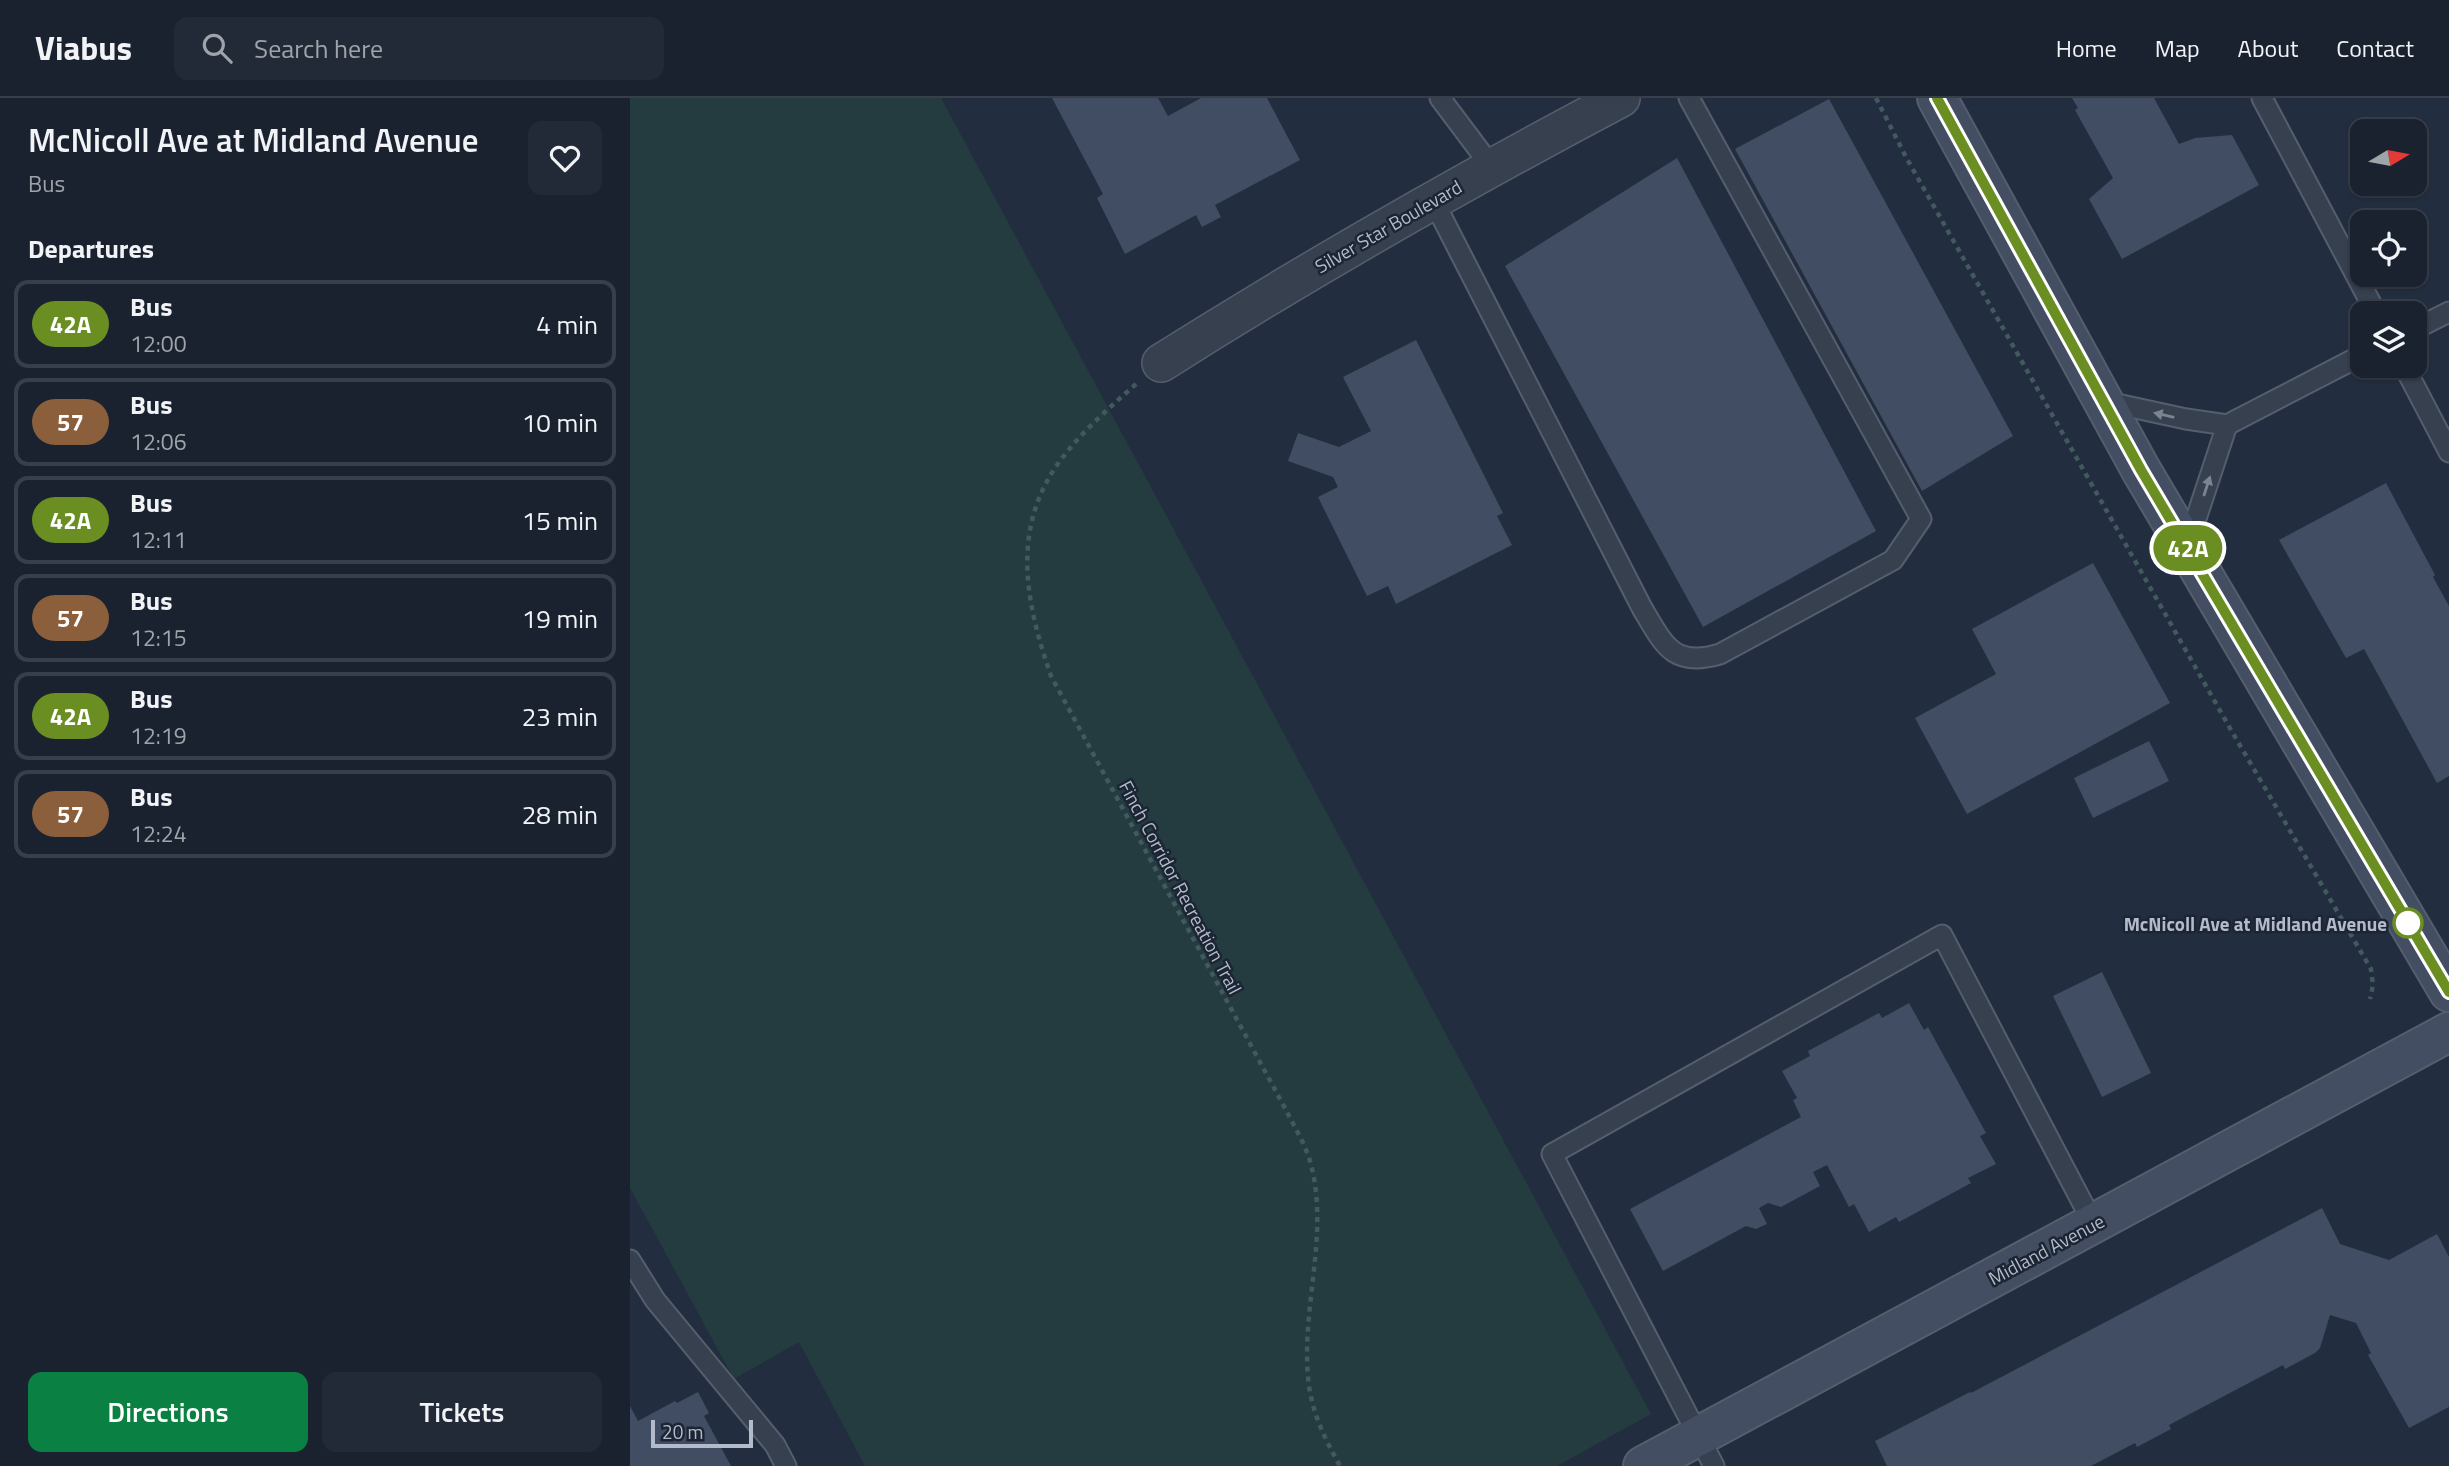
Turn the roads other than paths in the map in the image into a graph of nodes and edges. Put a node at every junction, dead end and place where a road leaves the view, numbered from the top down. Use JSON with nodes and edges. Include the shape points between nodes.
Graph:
{"nodes":[{"id":1,"x":1621,"y":98,"type":"edge"},
{"id":2,"x":1689,"y":98,"type":"edge"},
{"id":3,"x":1937,"y":98,"type":"edge"},
{"id":4,"x":2262,"y":98,"type":"edge"},
{"id":5,"x":1444,"y":99,"type":"edge"},
{"id":6,"x":1491,"y":166,"type":"junction"},
{"id":7,"x":1433,"y":200,"type":"junction"},
{"id":8,"x":2370,"y":301,"type":"edge"},
{"id":9,"x":2449,"y":312,"type":"edge"},
{"id":10,"x":2427,"y":323,"type":"edge"},
{"id":11,"x":2350,"y":361,"type":"edge"},
{"id":12,"x":1161,"y":363,"type":"road end"},
{"id":13,"x":2410,"y":378,"type":"edge"},
{"id":14,"x":2103,"y":401,"type":"junction"},
{"id":15,"x":2227,"y":425,"type":"junction"},
{"id":16,"x":2449,"y":452,"type":"edge"},
{"id":17,"x":2187,"y":546,"type":"junction"},
{"id":18,"x":2449,"y":992,"type":"edge"},
{"id":19,"x":2449,"y":1032,"type":"edge"},
{"id":20,"x":2093,"y":1223,"type":"junction"},
{"id":21,"x":630,"y":1260,"type":"edge"},
{"id":22,"x":1707,"y":1451,"type":"edge"},
{"id":23,"x":786,"y":1466,"type":"edge"},
{"id":24,"x":1643,"y":1466,"type":"edge"}],
"edges":[{"from":1,"to":6,"type":"street","name":"Silver Star Boulevard"},
{"from":2,"to":7,"type":"lane","via":[[1921,519],[1893,560],[1720,654],[1700,660],[1680,657],[1661,641]]},
{"from":3,"to":14,"type":"main road"},
{"from":4,"to":8,"type":"lane"},
{"from":5,"to":6,"type":"lane"},
{"from":6,"to":7,"type":"street","name":"Silver Star Boulevard"},
{"from":7,"to":12,"type":"street","name":"Silver Star Boulevard"},
{"from":9,"to":10,"type":"lane"},
{"from":11,"to":15,"type":"lane"},
{"from":13,"to":16,"type":"lane"},
{"from":15,"to":14,"type":"lane","one_way":true},
{"from":14,"to":17,"type":"main road"},
{"from":17,"to":15,"type":"lane","one_way":true},
{"from":17,"to":18,"type":"main road"},
{"from":19,"to":20,"type":"main road","name":"Midland Avenue"},
{"from":20,"to":22,"type":"main road","name":"Midland Avenue"},
{"from":20,"to":22,"type":"lane","via":[[1942,935],[1552,1154]]},
{"from":21,"to":23,"type":"lane","via":[[655,1300],[775,1445]]},
{"from":22,"to":24,"type":"main road","name":"Midland Avenue"}]}
